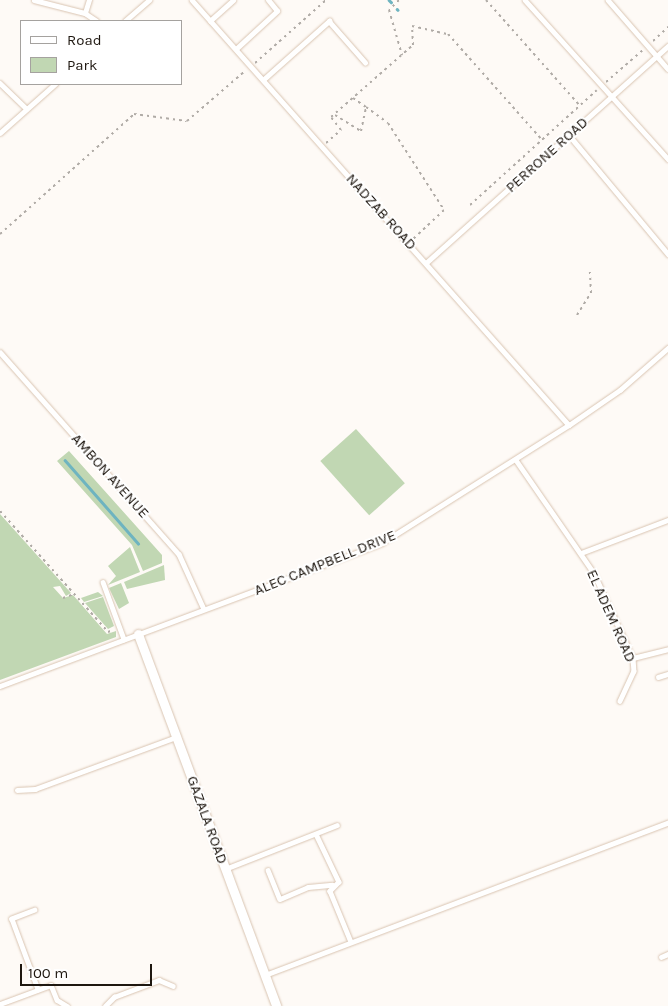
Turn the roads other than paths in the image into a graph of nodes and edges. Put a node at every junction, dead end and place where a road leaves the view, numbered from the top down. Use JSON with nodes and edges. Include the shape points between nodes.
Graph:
{"nodes":[{"id":1,"x":34,"y":0,"type":"edge"},
{"id":2,"x":89,"y":0,"type":"edge"},
{"id":3,"x":149,"y":0,"type":"edge"},
{"id":4,"x":192,"y":0,"type":"edge"},
{"id":5,"x":233,"y":0,"type":"edge"},
{"id":6,"x":268,"y":0,"type":"edge"},
{"id":7,"x":525,"y":0,"type":"edge"},
{"id":8,"x":608,"y":0,"type":"edge"},
{"id":9,"x":85,"y":13,"type":"junction"},
{"id":10,"x":96,"y":20,"type":"edge"},
{"id":11,"x":126,"y":20,"type":"edge"},
{"id":12,"x":210,"y":21,"type":"junction"},
{"id":13,"x":668,"y":46,"type":"edge"},
{"id":14,"x":236,"y":49,"type":"junction"},
{"id":15,"x":657,"y":56,"type":"junction"},
{"id":16,"x":366,"y":62,"type":"dead end"},
{"id":17,"x":668,"y":68,"type":"edge"},
{"id":18,"x":263,"y":80,"type":"junction"},
{"id":19,"x":0,"y":84,"type":"edge"},
{"id":20,"x":54,"y":85,"type":"edge"},
{"id":21,"x":611,"y":97,"type":"junction"},
{"id":22,"x":27,"y":109,"type":"junction"},
{"id":23,"x":0,"y":133,"type":"edge"},
{"id":24,"x":569,"y":135,"type":"junction"},
{"id":25,"x":668,"y":159,"type":"edge"},
{"id":26,"x":668,"y":254,"type":"edge"},
{"id":27,"x":426,"y":263,"type":"junction"},
{"id":28,"x":668,"y":348,"type":"edge"},
{"id":29,"x":0,"y":352,"type":"edge"},
{"id":30,"x":570,"y":425,"type":"junction"},
{"id":31,"x":516,"y":460,"type":"junction"},
{"id":32,"x":668,"y":520,"type":"edge"},
{"id":33,"x":581,"y":553,"type":"junction"},
{"id":34,"x":103,"y":582,"type":"dead end"},
{"id":35,"x":204,"y":609,"type":"junction"},
{"id":36,"x":138,"y":634,"type":"junction"},
{"id":37,"x":124,"y":639,"type":"junction"},
{"id":38,"x":668,"y":649,"type":"edge"},
{"id":39,"x":633,"y":658,"type":"junction"},
{"id":40,"x":668,"y":674,"type":"edge"},
{"id":41,"x":658,"y":677,"type":"dead end"},
{"id":42,"x":0,"y":686,"type":"edge"},
{"id":43,"x":620,"y":701,"type":"dead end"},
{"id":44,"x":176,"y":737,"type":"junction"},
{"id":45,"x":17,"y":790,"type":"dead end"},
{"id":46,"x":668,"y":823,"type":"edge"},
{"id":47,"x":337,"y":825,"type":"dead end"},
{"id":48,"x":316,"y":834,"type":"junction"},
{"id":49,"x":225,"y":870,"type":"junction"},
{"id":50,"x":268,"y":870,"type":"dead end"},
{"id":51,"x":332,"y":885,"type":"junction"},
{"id":52,"x":35,"y":910,"type":"dead end"},
{"id":53,"x":351,"y":942,"type":"junction"},
{"id":54,"x":668,"y":954,"type":"edge"},
{"id":55,"x":661,"y":957,"type":"dead end"},
{"id":56,"x":265,"y":975,"type":"junction"},
{"id":57,"x":173,"y":986,"type":"dead end"},
{"id":58,"x":38,"y":989,"type":"junction"},
{"id":59,"x":0,"y":1004,"type":"edge"},
{"id":60,"x":67,"y":1006,"type":"edge"},
{"id":61,"x":105,"y":1006,"type":"edge"},
{"id":62,"x":276,"y":1006,"type":"edge"}],
"edges":[{"from":1,"to":9,"type":"lane"},
{"from":2,"to":9,"type":"lane"},
{"from":3,"to":11,"type":"lane"},
{"from":4,"to":12,"type":"lane","name":"NADZAB ROAD"},
{"from":5,"to":12,"type":"lane"},
{"from":6,"to":14,"type":"lane","via":[[277,11]]},
{"from":7,"to":21,"type":"lane"},
{"from":8,"to":15,"type":"lane"},
{"from":9,"to":10,"type":"lane"},
{"from":12,"to":14,"type":"lane","name":"NADZAB ROAD"},
{"from":13,"to":15,"type":"lane","name":"PERRONE ROAD"},
{"from":14,"to":18,"type":"lane","name":"NADZAB ROAD"},
{"from":15,"to":17,"type":"lane"},
{"from":15,"to":21,"type":"lane","name":"PERRONE ROAD"},
{"from":16,"to":18,"type":"lane","via":[[329,20]]},
{"from":18,"to":27,"type":"lane","name":"NADZAB ROAD"},
{"from":19,"to":22,"type":"lane"},
{"from":20,"to":22,"type":"lane"},
{"from":21,"to":24,"type":"lane","name":"PERRONE ROAD"},
{"from":21,"to":25,"type":"lane"},
{"from":22,"to":23,"type":"lane"},
{"from":24,"to":26,"type":"lane"},
{"from":24,"to":27,"type":"lane","name":"PERRONE ROAD"},
{"from":27,"to":30,"type":"lane","name":"NADZAB ROAD"},
{"from":28,"to":30,"type":"lane","name":"ALEC CAMPBELL DRIVE","via":[[620,390]]},
{"from":29,"to":35,"type":"lane","name":"AMBON AVENUE","via":[[179,554]]},
{"from":30,"to":31,"type":"lane","name":"ALEC CAMPBELL DRIVE"},
{"from":31,"to":33,"type":"lane","name":"EL ADEM ROAD"},
{"from":31,"to":35,"type":"lane","name":"ALEC CAMPBELL DRIVE","via":[[382,543]]},
{"from":32,"to":33,"type":"lane"},
{"from":33,"to":39,"type":"lane","name":"EL ADEM ROAD"},
{"from":34,"to":37,"type":"lane"},
{"from":35,"to":36,"type":"lane","name":"ALEC CAMPBELL DRIVE"},
{"from":36,"to":37,"type":"lane","name":"ALEC CAMPBELL DRIVE"},
{"from":36,"to":44,"type":"street","name":"GAZALA ROAD"},
{"from":37,"to":42,"type":"lane","name":"ALEC CAMPBELL DRIVE"},
{"from":38,"to":39,"type":"lane"},
{"from":39,"to":43,"type":"lane","name":"EL ADEM ROAD","via":[[634,671]]},
{"from":40,"to":41,"type":"lane"},
{"from":44,"to":45,"type":"lane","via":[[35,789]]},
{"from":44,"to":49,"type":"street","name":"GAZALA ROAD"},
{"from":46,"to":53,"type":"lane"},
{"from":47,"to":48,"type":"lane"},
{"from":48,"to":49,"type":"lane"},
{"from":48,"to":51,"type":"lane","via":[[339,882]]},
{"from":49,"to":56,"type":"street","name":"GAZALA ROAD"},
{"from":50,"to":51,"type":"lane","via":[[280,899],[308,887]]},
{"from":51,"to":53,"type":"lane"},
{"from":52,"to":58,"type":"lane","via":[[12,919]]},
{"from":53,"to":56,"type":"lane"},
{"from":54,"to":55,"type":"lane"},
{"from":56,"to":62,"type":"street","name":"GAZALA ROAD"},
{"from":57,"to":61,"type":"lane","via":[[159,980],[114,997]]},
{"from":58,"to":59,"type":"lane"},
{"from":58,"to":60,"type":"lane","via":[[51,985],[57,1000]]}]}
